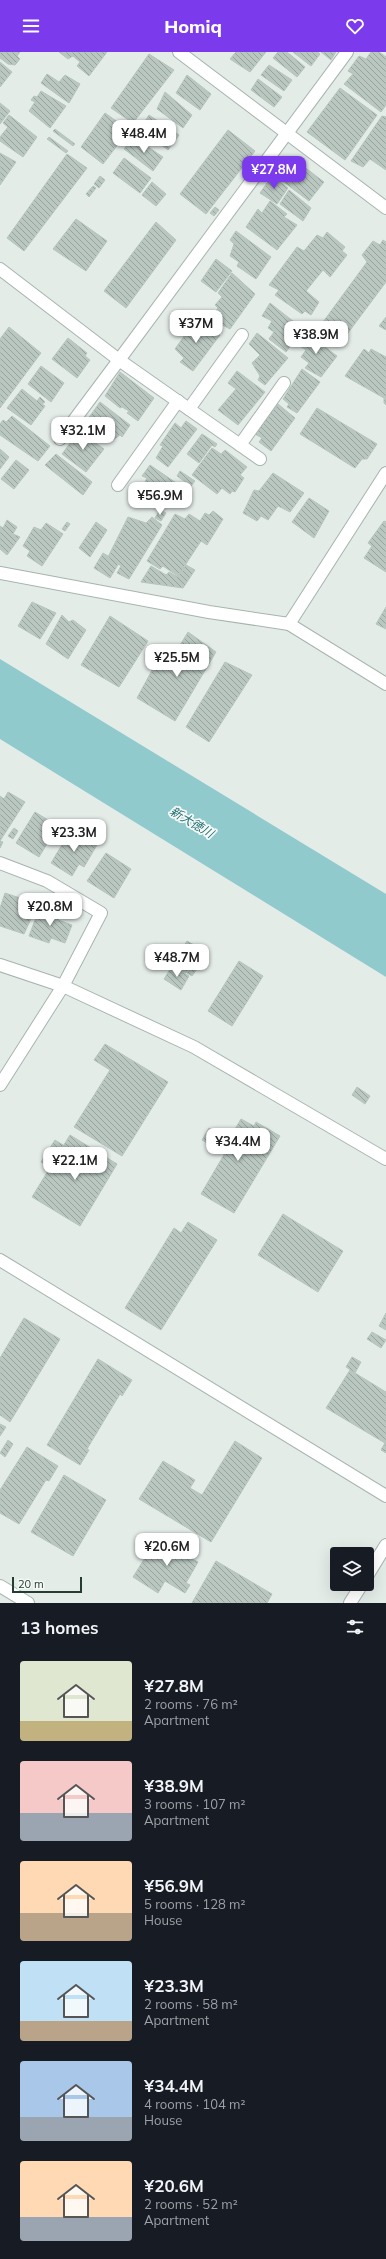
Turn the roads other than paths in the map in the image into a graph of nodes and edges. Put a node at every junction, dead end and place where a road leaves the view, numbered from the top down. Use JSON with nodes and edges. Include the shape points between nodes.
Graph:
{"nodes":[{"id":1,"x":179,"y":52,"type":"edge"},
{"id":2,"x":347,"y":52,"type":"edge"},
{"id":3,"x":287,"y":133,"type":"junction"},
{"id":4,"x":386,"y":208,"type":"edge"},
{"id":5,"x":0,"y":269,"type":"edge"},
{"id":6,"x":242,"y":335,"type":"dead end"},
{"id":7,"x":119,"y":360,"type":"junction"},
{"id":8,"x":284,"y":383,"type":"dead end"},
{"id":9,"x":178,"y":401,"type":"junction"},
{"id":10,"x":189,"y":409,"type":"junction"},
{"id":11,"x":60,"y":439,"type":"dead end"},
{"id":12,"x":240,"y":445,"type":"junction"},
{"id":13,"x":260,"y":459,"type":"dead end"},
{"id":14,"x":386,"y":473,"type":"edge"},
{"id":15,"x":118,"y":485,"type":"dead end"},
{"id":16,"x":0,"y":573,"type":"edge"},
{"id":17,"x":289,"y":624,"type":"junction"},
{"id":18,"x":386,"y":684,"type":"edge"},
{"id":19,"x":0,"y":863,"type":"edge"},
{"id":20,"x":0,"y":965,"type":"edge"},
{"id":21,"x":63,"y":986,"type":"junction"},
{"id":22,"x":0,"y":1085,"type":"edge"},
{"id":23,"x":386,"y":1159,"type":"edge"},
{"id":24,"x":0,"y":1260,"type":"edge"},
{"id":25,"x":386,"y":1496,"type":"edge"},
{"id":26,"x":386,"y":1545,"type":"edge"},
{"id":27,"x":374,"y":1565,"type":"edge"},
{"id":28,"x":0,"y":1586,"type":"edge"},
{"id":29,"x":358,"y":1591,"type":"edge"},
{"id":30,"x":28,"y":1603,"type":"edge"},
{"id":31,"x":350,"y":1603,"type":"edge"}],
"edges":[{"from":1,"to":3,"type":"street"},
{"from":2,"to":3,"type":"street"},
{"from":3,"to":4,"type":"street"},
{"from":3,"to":7,"type":"street"},
{"from":5,"to":7,"type":"street"},
{"from":6,"to":10,"type":"street"},
{"from":7,"to":9,"type":"street"},
{"from":7,"to":11,"type":"street"},
{"from":8,"to":12,"type":"street"},
{"from":9,"to":10,"type":"street"},
{"from":9,"to":15,"type":"street"},
{"from":10,"to":12,"type":"street"},
{"from":12,"to":13,"type":"street"},
{"from":14,"to":17,"type":"street"},
{"from":16,"to":17,"type":"street","via":[[209,612]]},
{"from":17,"to":18,"type":"street"},
{"from":19,"to":21,"type":"street","via":[[47,882],[101,913]]},
{"from":20,"to":21,"type":"street"},
{"from":21,"to":22,"type":"street"},
{"from":21,"to":23,"type":"street","via":[[194,1047]]},
{"from":24,"to":25,"type":"street"},
{"from":26,"to":27,"type":"street"},
{"from":28,"to":30,"type":"street"},
{"from":29,"to":31,"type":"street"}]}
